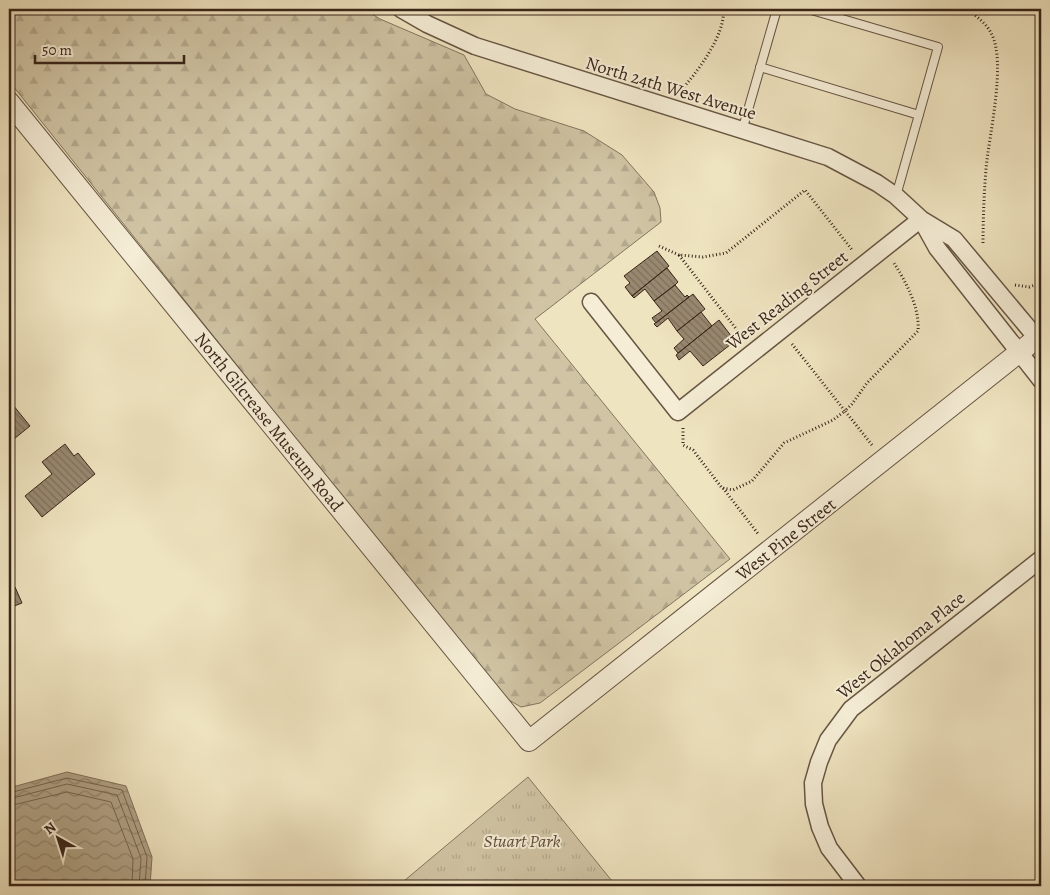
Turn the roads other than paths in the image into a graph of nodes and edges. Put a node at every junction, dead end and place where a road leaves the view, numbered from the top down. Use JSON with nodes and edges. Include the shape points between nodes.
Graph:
{"nodes":[{"id":1,"x":401,"y":9,"type":"edge"},
{"id":2,"x":777,"y":9,"type":"edge"},
{"id":3,"x":808,"y":9,"type":"edge"},
{"id":4,"x":760,"y":67,"type":"junction"},
{"id":5,"x":9,"y":102,"type":"edge"},
{"id":6,"x":919,"y":115,"type":"junction"},
{"id":7,"x":742,"y":131,"type":"junction"},
{"id":8,"x":896,"y":196,"type":"junction"},
{"id":9,"x":921,"y":219,"type":"junction"},
{"id":10,"x":591,"y":302,"type":"dead end"},
{"id":11,"x":1040,"y":339,"type":"edge"},
{"id":12,"x":1020,"y":354,"type":"junction"},
{"id":13,"x":1041,"y":380,"type":"edge"},
{"id":14,"x":1041,"y":559,"type":"edge"},
{"id":15,"x":530,"y":741,"type":"joint"},
{"id":16,"x":858,"y":886,"type":"edge"}],
"edges":[{"from":1,"to":7,"type":"street","name":"North 24th West Avenue","via":[[475,46]]},
{"from":2,"to":4,"type":"lane"},
{"from":3,"to":6,"type":"lane","via":[[938,47]]},
{"from":4,"to":6,"type":"lane"},
{"from":4,"to":7,"type":"lane"},
{"from":5,"to":15,"type":"street","name":"North Gilcrease Museum Road"},
{"from":6,"to":8,"type":"lane"},
{"from":7,"to":8,"type":"street","name":"North 24th West Avenue","via":[[828,157]]},
{"from":8,"to":9,"type":"street","name":"North 24th West Avenue"},
{"from":9,"to":10,"type":"street","name":"West Reading Street","via":[[678,412]]},
{"from":9,"to":11,"type":"street","name":"North 24th West Avenue","via":[[954,238]]},
{"from":9,"to":12,"type":"street","name":"North 24th West Avenue","via":[[937,248]]},
{"from":11,"to":12,"type":"street","name":"West Pine Street"},
{"from":12,"to":13,"type":"street","name":"North 24th West Avenue"},
{"from":12,"to":15,"type":"street","name":"West Pine Street"},
{"from":14,"to":16,"type":"street","name":"West Oklahoma Place","via":[[851,709],[828,740],[813,783],[814,804],[828,848]]}]}
